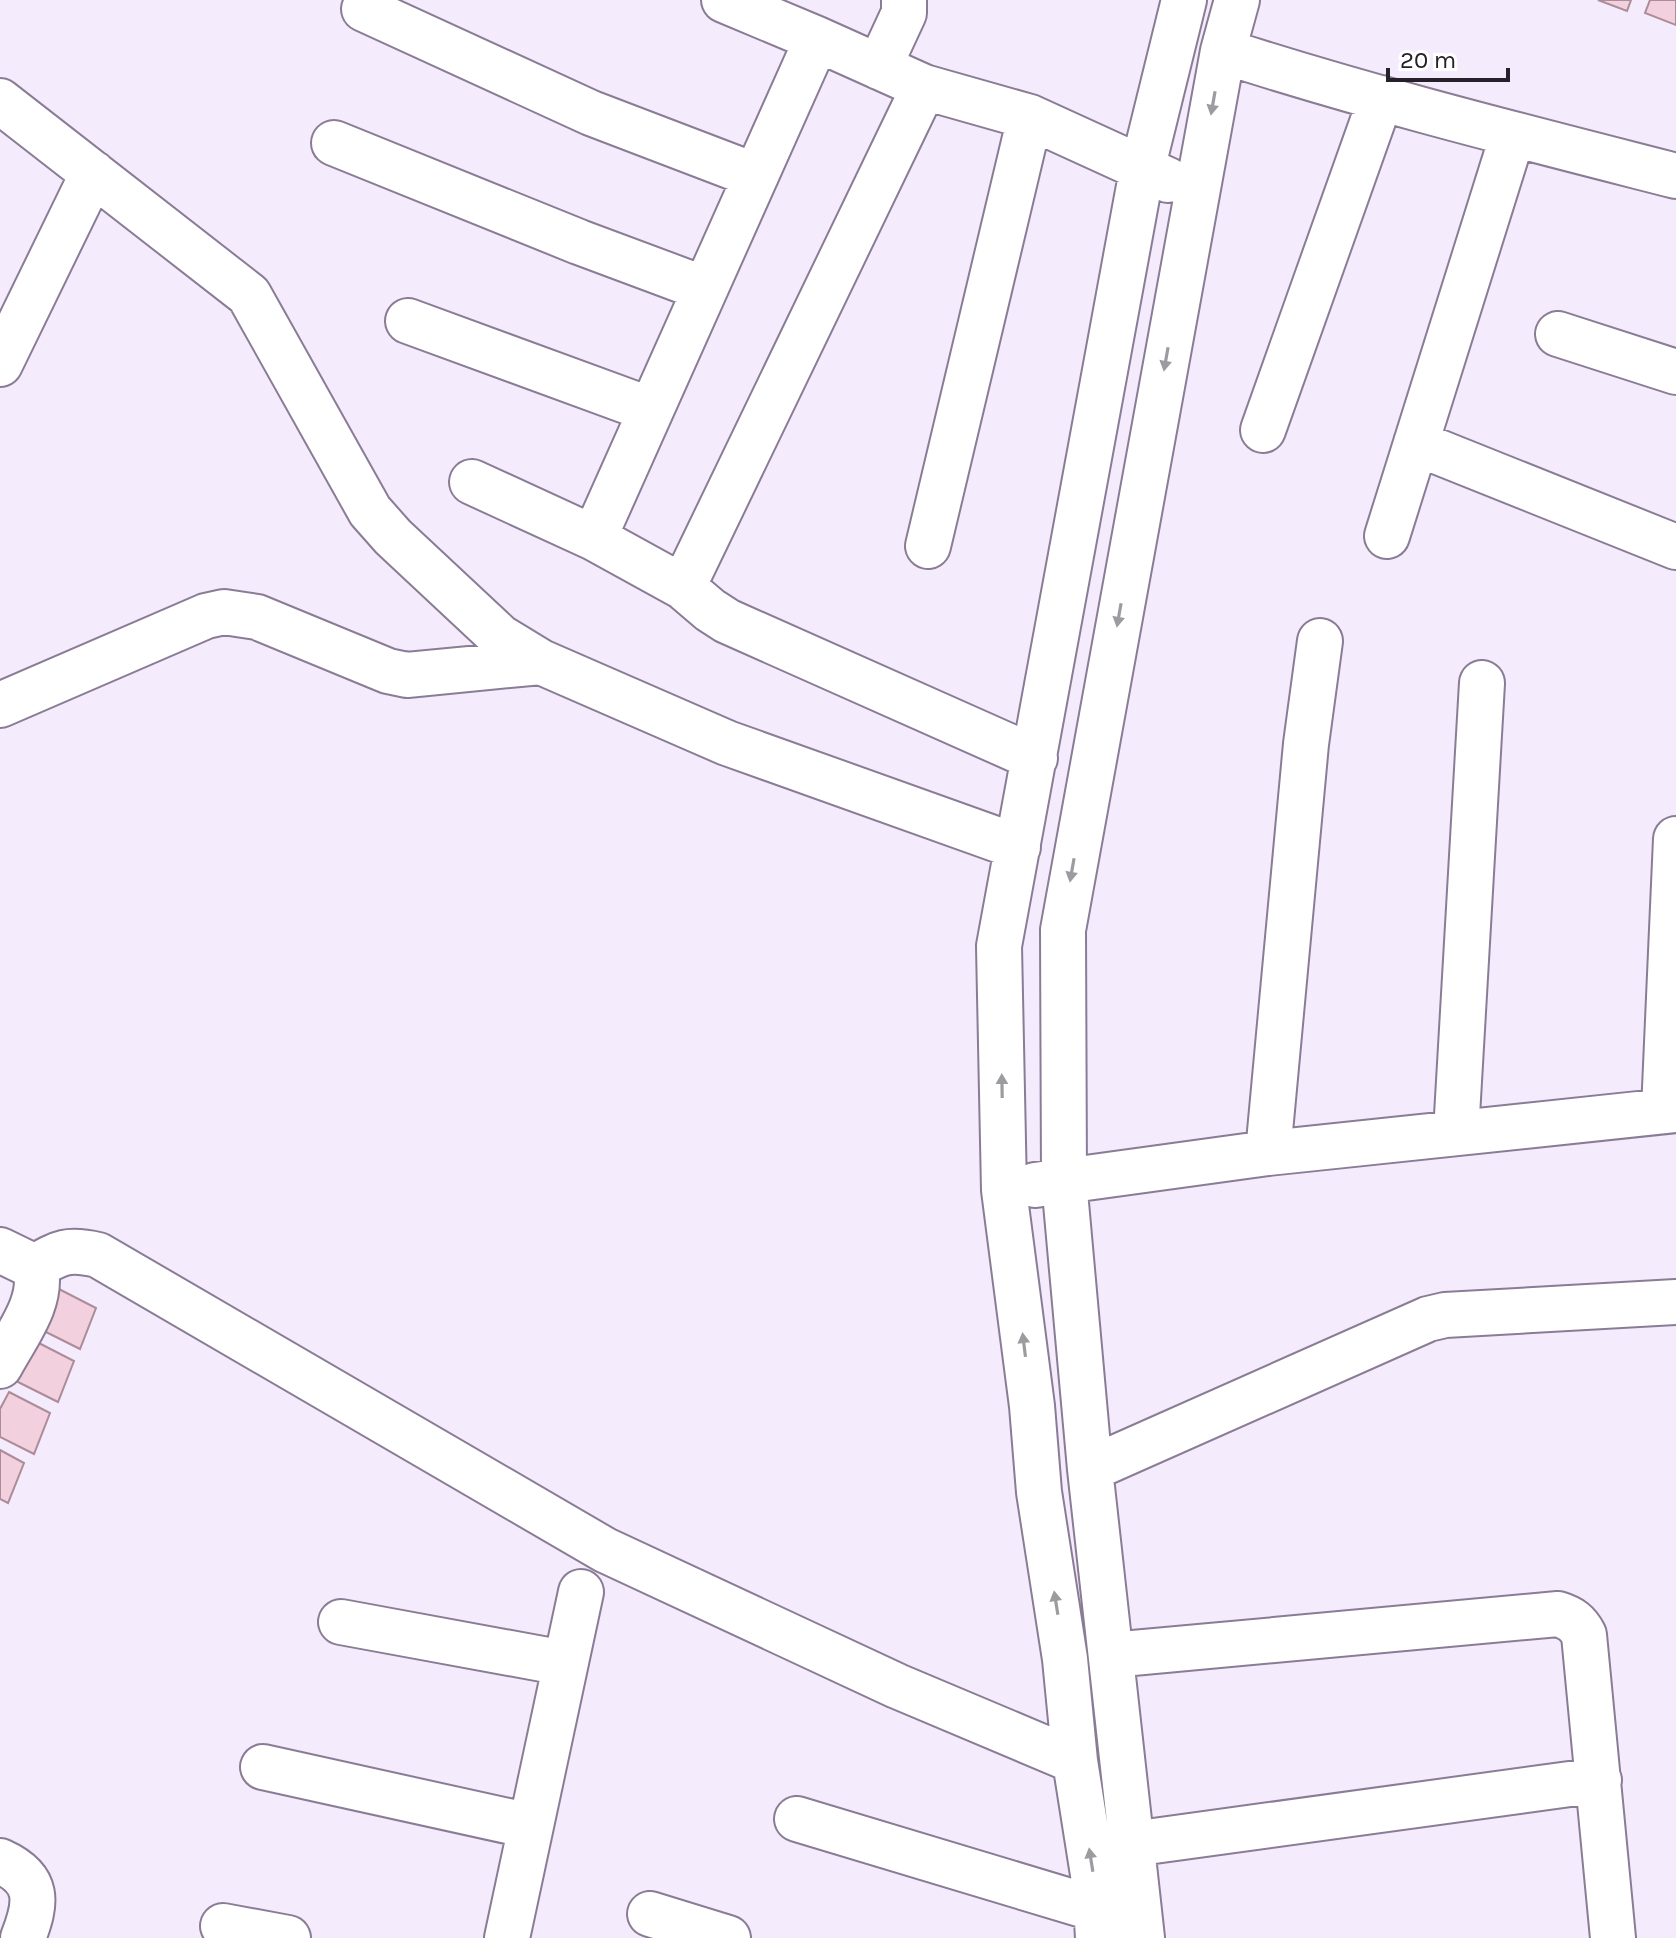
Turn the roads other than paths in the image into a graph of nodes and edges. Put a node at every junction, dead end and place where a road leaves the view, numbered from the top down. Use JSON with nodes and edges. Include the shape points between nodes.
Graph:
{"nodes":[{"id":1,"x":724,"y":0,"type":"edge"},
{"id":2,"x":904,"y":0,"type":"edge"},
{"id":3,"x":1184,"y":0,"type":"edge"},
{"id":4,"x":1237,"y":0,"type":"edge"},
{"id":5,"x":364,"y":9,"type":"dead end"},
{"id":6,"x":817,"y":39,"type":"junction"},
{"id":7,"x":1223,"y":51,"type":"junction"},
{"id":8,"x":879,"y":67,"type":"junction"},
{"id":9,"x":924,"y":87,"type":"junction"},
{"id":10,"x":1381,"y":98,"type":"junction"},
{"id":11,"x":0,"y":101,"type":"edge"},
{"id":12,"x":1030,"y":117,"type":"junction"},
{"id":13,"x":1513,"y":134,"type":"junction"},
{"id":14,"x":334,"y":143,"type":"dead end"},
{"id":15,"x":1142,"y":170,"type":"junction"},
{"id":16,"x":93,"y":173,"type":"junction"},
{"id":17,"x":756,"y":176,"type":"junction"},
{"id":18,"x":1676,"y":176,"type":"edge"},
{"id":19,"x":1197,"y":192,"type":"junction"},
{"id":20,"x":705,"y":289,"type":"junction"},
{"id":21,"x":408,"y":321,"type":"dead end"},
{"id":22,"x":1558,"y":334,"type":"dead end"},
{"id":23,"x":0,"y":364,"type":"edge"},
{"id":24,"x":1676,"y":372,"type":"edge"},
{"id":25,"x":651,"y":410,"type":"junction"},
{"id":26,"x":1263,"y":430,"type":"dead end"},
{"id":27,"x":1416,"y":443,"type":"junction"},
{"id":28,"x":472,"y":482,"type":"dead end"},
{"id":29,"x":1387,"y":536,"type":"dead end"},
{"id":30,"x":594,"y":538,"type":"junction"},
{"id":31,"x":928,"y":546,"type":"dead end"},
{"id":32,"x":1676,"y":547,"type":"edge"},
{"id":33,"x":683,"y":587,"type":"junction"},
{"id":34,"x":1320,"y":641,"type":"dead end"},
{"id":35,"x":1055,"y":649,"type":"junction"},
{"id":36,"x":1111,"y":661,"type":"junction"},
{"id":37,"x":541,"y":662,"type":"junction"},
{"id":38,"x":1482,"y":683,"type":"dead end"},
{"id":39,"x":0,"y":705,"type":"edge"},
{"id":40,"x":1035,"y":758,"type":"junction"},
{"id":41,"x":1676,"y":842,"type":"edge"},
{"id":42,"x":1018,"y":847,"type":"junction"},
{"id":43,"x":1672,"y":998,"type":"edge"},
{"id":44,"x":1670,"y":1111,"type":"edge"},
{"id":45,"x":1456,"y":1133,"type":"junction"},
{"id":46,"x":1268,"y":1153,"type":"junction"},
{"id":47,"x":1064,"y":1181,"type":"junction"},
{"id":48,"x":1004,"y":1190,"type":"junction"},
{"id":49,"x":17,"y":1259,"type":"edge"},
{"id":50,"x":1676,"y":1302,"type":"edge"},
{"id":51,"x":0,"y":1366,"type":"edge"},
{"id":52,"x":1090,"y":1469,"type":"junction"},
{"id":53,"x":581,"y":1592,"type":"dead end"},
{"id":54,"x":341,"y":1622,"type":"dead end"},
{"id":55,"x":1111,"y":1655,"type":"junction"},
{"id":56,"x":564,"y":1663,"type":"junction"},
{"id":57,"x":1075,"y":1761,"type":"junction"},
{"id":58,"x":263,"y":1767,"type":"dead end"},
{"id":59,"x":1599,"y":1780,"type":"junction"},
{"id":60,"x":797,"y":1819,"type":"dead end"},
{"id":61,"x":530,"y":1826,"type":"junction"},
{"id":62,"x":1132,"y":1844,"type":"junction"},
{"id":63,"x":0,"y":1861,"type":"edge"},
{"id":64,"x":650,"y":1914,"type":"dead end"},
{"id":65,"x":1097,"y":1924,"type":"edge"},
{"id":66,"x":223,"y":1926,"type":"dead end"},
{"id":67,"x":23,"y":1938,"type":"edge"},
{"id":68,"x":288,"y":1938,"type":"edge"},
{"id":69,"x":507,"y":1938,"type":"edge"},
{"id":70,"x":728,"y":1938,"type":"edge"},
{"id":71,"x":1142,"y":1938,"type":"edge"},
{"id":72,"x":1613,"y":1938,"type":"edge"}],
"edges":[{"from":1,"to":6,"type":"street"},
{"from":2,"to":8,"type":"street","via":[[904,13]]},
{"from":3,"to":15,"type":"street"},
{"from":4,"to":7,"type":"street"},
{"from":5,"to":17,"type":"street","via":[[591,113]]},
{"from":6,"to":8,"type":"street"},
{"from":6,"to":17,"type":"street"},
{"from":7,"to":10,"type":"street"},
{"from":7,"to":19,"type":"street","one_way":true},
{"from":8,"to":9,"type":"street"},
{"from":9,"to":12,"type":"street"},
{"from":9,"to":33,"type":"street"},
{"from":10,"to":13,"type":"street"},
{"from":10,"to":26,"type":"street"},
{"from":11,"to":16,"type":"street"},
{"from":12,"to":15,"type":"street"},
{"from":12,"to":31,"type":"street"},
{"from":13,"to":18,"type":"street"},
{"from":13,"to":27,"type":"street"},
{"from":14,"to":20,"type":"street"},
{"from":15,"to":19,"type":"street"},
{"from":15,"to":35,"type":"street"},
{"from":16,"to":23,"type":"street"},
{"from":16,"to":37,"type":"street","via":[[249,295],[370,511],[500,637]]},
{"from":17,"to":20,"type":"street"},
{"from":19,"to":36,"type":"street","one_way":true},
{"from":20,"to":25,"type":"street"},
{"from":21,"to":25,"type":"street"},
{"from":22,"to":24,"type":"street"},
{"from":25,"to":30,"type":"street"},
{"from":27,"to":29,"type":"street"},
{"from":27,"to":32,"type":"street"},
{"from":28,"to":30,"type":"street"},
{"from":30,"to":33,"type":"street"},
{"from":33,"to":40,"type":"street","via":[[727,621]]},
{"from":34,"to":46,"type":"street"},
{"from":35,"to":36,"type":"street"},
{"from":35,"to":40,"type":"street"},
{"from":36,"to":47,"type":"street","one_way":true,"via":[[1063,930]]},
{"from":37,"to":39,"type":"street","via":[[407,675],[257,617],[224,612]]},
{"from":37,"to":42,"type":"street","via":[[737,747]]},
{"from":38,"to":45,"type":"street"},
{"from":40,"to":42,"type":"street"},
{"from":41,"to":43,"type":"street"},
{"from":48,"to":42,"type":"street","one_way":true,"via":[[999,946]]},
{"from":43,"to":44,"type":"street"},
{"from":44,"to":45,"type":"street"},
{"from":45,"to":46,"type":"street"},
{"from":46,"to":47,"type":"street"},
{"from":47,"to":48,"type":"street"},
{"from":47,"to":52,"type":"street"},
{"from":57,"to":48,"type":"street","one_way":true},
{"from":49,"to":51,"type":"street","via":[[39,1281]]},
{"from":49,"to":57,"type":"street","via":[[78,1251],[98,1255],[605,1550],[897,1686]]},
{"from":50,"to":52,"type":"street","via":[[1428,1319]]},
{"from":52,"to":55,"type":"street"},
{"from":53,"to":56,"type":"street"},
{"from":54,"to":56,"type":"street"},
{"from":55,"to":59,"type":"street","via":[[1558,1614],[1569,1617],[1584,1635]]},
{"from":55,"to":62,"type":"street"},
{"from":56,"to":61,"type":"street"},
{"from":65,"to":57,"type":"street","one_way":true},
{"from":58,"to":61,"type":"street"},
{"from":59,"to":62,"type":"street"},
{"from":59,"to":72,"type":"street"},
{"from":60,"to":65,"type":"street"},
{"from":61,"to":69,"type":"street"},
{"from":62,"to":71,"type":"street"},
{"from":63,"to":67,"type":"street","via":[[29,1883],[34,1896]]},
{"from":64,"to":70,"type":"street"},
{"from":66,"to":68,"type":"street"}]}
